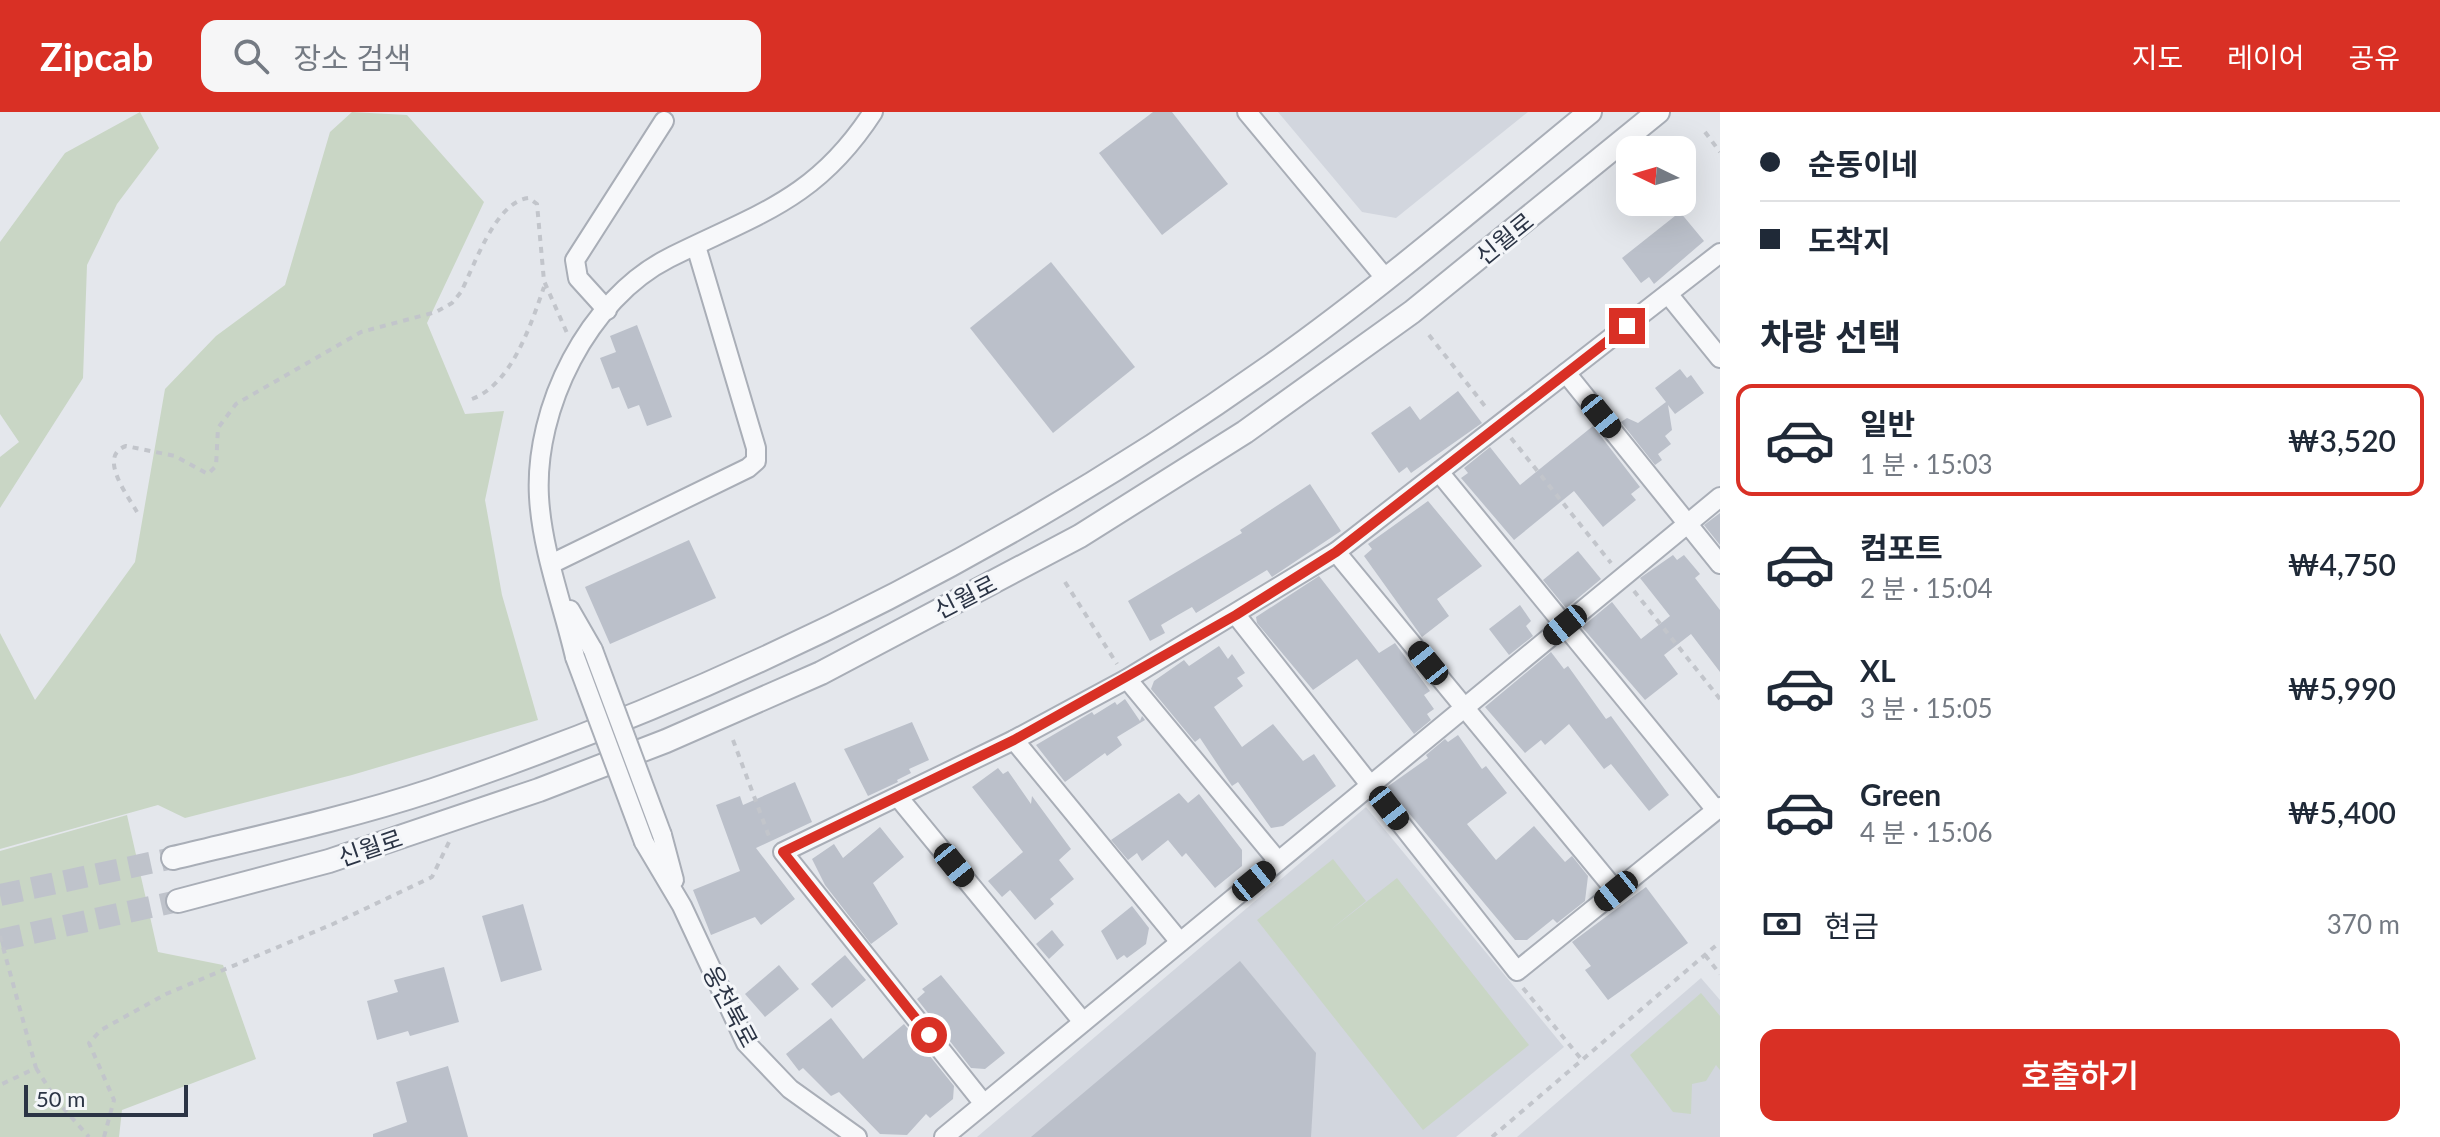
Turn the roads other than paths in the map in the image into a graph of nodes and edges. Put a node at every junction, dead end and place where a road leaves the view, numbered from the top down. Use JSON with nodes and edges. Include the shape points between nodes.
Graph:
{"nodes":[{"id":1,"x":873,"y":112,"type":"edge"},
{"id":2,"x":1247,"y":112,"type":"edge"},
{"id":3,"x":1590,"y":112,"type":"edge"},
{"id":4,"x":1658,"y":112,"type":"edge"},
{"id":5,"x":664,"y":121,"type":"dead end"},
{"id":6,"x":696,"y":246,"type":"junction"},
{"id":7,"x":1720,"y":253,"type":"edge"},
{"id":8,"x":1386,"y":279,"type":"junction"},
{"id":9,"x":1668,"y":294,"type":"junction"},
{"id":10,"x":607,"y":310,"type":"junction"},
{"id":11,"x":1720,"y":358,"type":"edge"},
{"id":12,"x":1566,"y":373,"type":"junction"},
{"id":13,"x":1439,"y":472,"type":"junction"},
{"id":14,"x":1720,"y":497,"type":"edge"},
{"id":15,"x":1688,"y":524,"type":"junction"},
{"id":16,"x":1336,"y":552,"type":"junction"},
{"id":17,"x":551,"y":564,"type":"junction"},
{"id":18,"x":1720,"y":564,"type":"edge"},
{"id":19,"x":1236,"y":615,"type":"junction"},
{"id":20,"x":1565,"y":625,"type":"junction"},
{"id":21,"x":1127,"y":679,"type":"junction"},
{"id":22,"x":1464,"y":708,"type":"junction"},
{"id":23,"x":1014,"y":740,"type":"junction"},
{"id":24,"x":1370,"y":785,"type":"junction"},
{"id":25,"x":898,"y":797,"type":"junction"},
{"id":26,"x":1718,"y":808,"type":"edge"},
{"id":27,"x":173,"y":858,"type":"tunnel mouth"},
{"id":28,"x":1278,"y":861,"type":"junction"},
{"id":29,"x":1616,"y":891,"type":"junction"},
{"id":30,"x":178,"y":901,"type":"tunnel mouth"},
{"id":31,"x":1180,"y":942,"type":"junction"},
{"id":32,"x":1083,"y":1022,"type":"junction"},
{"id":33,"x":984,"y":1104,"type":"junction"},
{"id":34,"x":857,"y":1137,"type":"edge"},
{"id":35,"x":944,"y":1137,"type":"edge"}],
"edges":[{"from":1,"to":6,"type":"street","name":"웅천북로","via":[[844,152],[801,193]]},
{"from":2,"to":8,"type":"street"},
{"from":3,"to":8,"type":"street","name":"신월로"},
{"from":4,"to":30,"type":"street","name":"신월로","via":[[1412,312],[1245,432],[1080,536],[744,709],[448,821],[329,861]]},
{"from":5,"to":10,"type":"street","via":[[575,260],[578,278]]},
{"from":6,"to":10,"type":"street","name":"웅천북로","via":[[646,272]]},
{"from":6,"to":17,"type":"street","via":[[756,461]]},
{"from":7,"to":9,"type":"street"},
{"from":8,"to":27,"type":"street","name":"신월로","via":[[1272,366],[1056,508],[806,641],[654,707],[430,791]]},
{"from":9,"to":11,"type":"street"},
{"from":9,"to":12,"type":"street"},
{"from":10,"to":17,"type":"street","name":"웅천북로","via":[[576,353],[551,407],[540,456],[540,515]]},
{"from":12,"to":13,"type":"street"},
{"from":12,"to":15,"type":"street"},
{"from":13,"to":16,"type":"street"},
{"from":13,"to":20,"type":"street"},
{"from":14,"to":15,"type":"street"},
{"from":15,"to":18,"type":"street"},
{"from":15,"to":20,"type":"street"},
{"from":16,"to":19,"type":"street"},
{"from":16,"to":22,"type":"street"},
{"from":17,"to":34,"type":"street","name":"웅천북로","bridge":true,"via":[[653,838],[746,1043],[790,1089]]},
{"from":19,"to":21,"type":"street"},
{"from":19,"to":24,"type":"street"},
{"from":20,"to":22,"type":"street"},
{"from":20,"to":26,"type":"street"},
{"from":21,"to":23,"type":"street"},
{"from":21,"to":28,"type":"street"},
{"from":22,"to":24,"type":"street"},
{"from":22,"to":29,"type":"street"},
{"from":23,"to":25,"type":"street"},
{"from":23,"to":31,"type":"street"},
{"from":24,"to":28,"type":"street"},
{"from":24,"to":29,"type":"street","via":[[1517,971]]},
{"from":25,"to":32,"type":"street"},
{"from":25,"to":33,"type":"street","via":[[783,852]]},
{"from":26,"to":29,"type":"street"},
{"from":28,"to":31,"type":"street"},
{"from":31,"to":32,"type":"street"},
{"from":32,"to":33,"type":"street"},
{"from":33,"to":35,"type":"street"}]}
